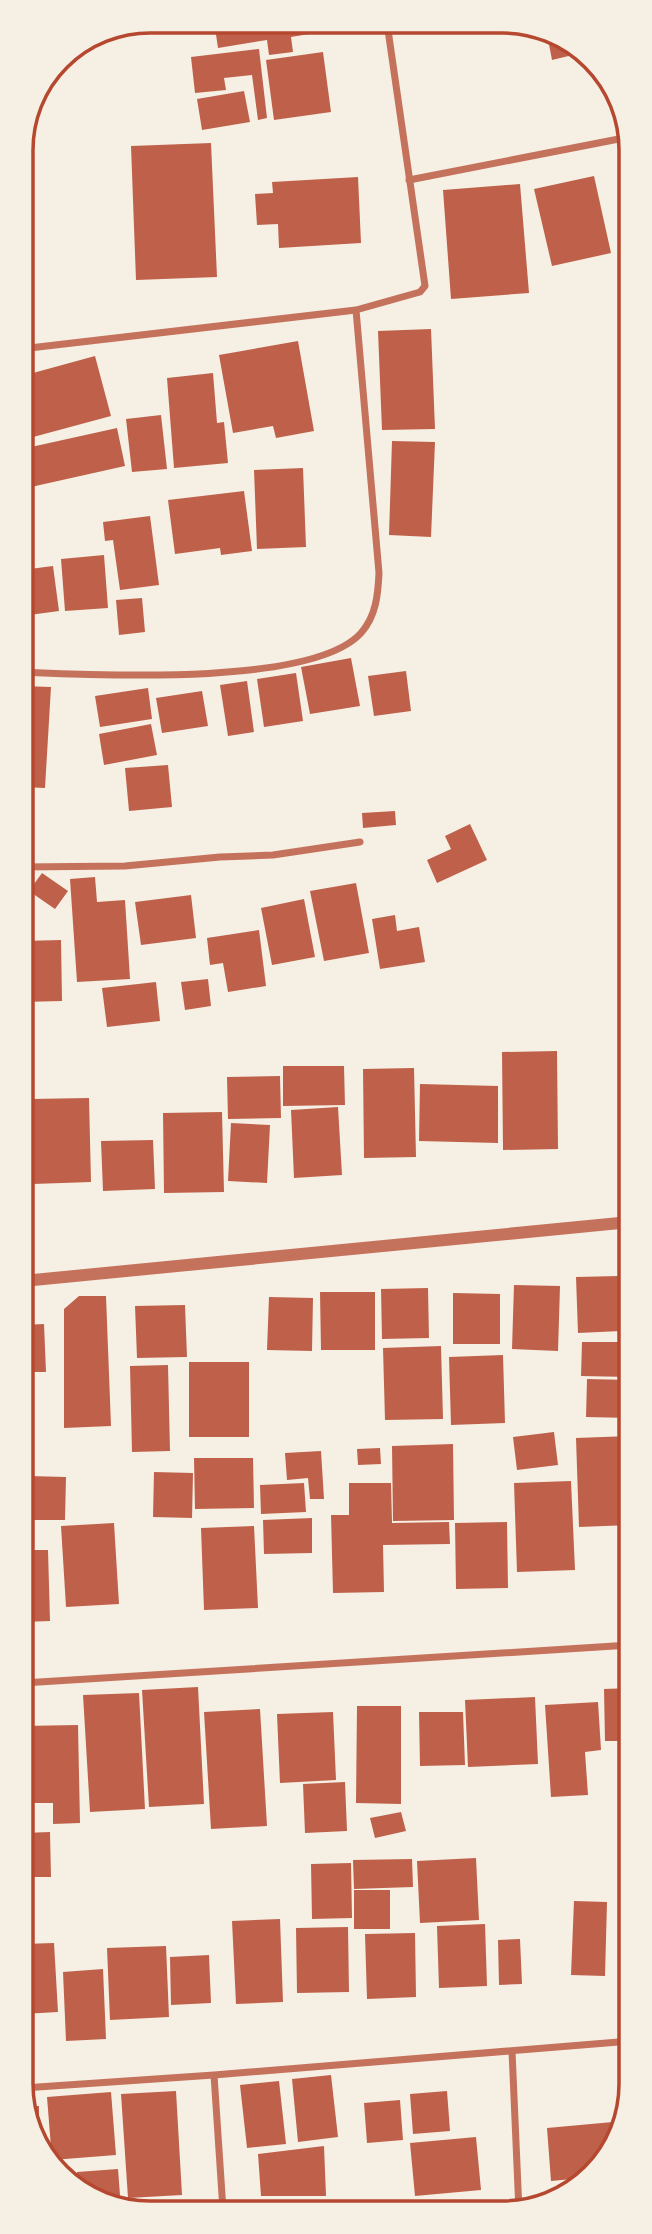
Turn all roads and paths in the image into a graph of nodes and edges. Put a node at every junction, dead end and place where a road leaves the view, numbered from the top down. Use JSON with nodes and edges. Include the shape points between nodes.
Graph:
{"nodes":[{"id":1,"x":388,"y":33,"type":"edge"},
{"id":2,"x":618,"y":139,"type":"edge"},
{"id":3,"x":409,"y":180,"type":"junction"},
{"id":4,"x":356,"y":310,"type":"junction"},
{"id":5,"x":34,"y":348,"type":"edge"},
{"id":6,"x":34,"y":672,"type":"edge"},
{"id":7,"x":360,"y":842,"type":"dead end"},
{"id":8,"x":34,"y":867,"type":"edge"},
{"id":9,"x":618,"y":1223,"type":"edge"},
{"id":10,"x":33,"y":1279,"type":"edge"},
{"id":11,"x":618,"y":1645,"type":"edge"},
{"id":12,"x":33,"y":1682,"type":"edge"},
{"id":13,"x":618,"y":2042,"type":"edge"},
{"id":14,"x":512,"y":2051,"type":"junction"},
{"id":15,"x":214,"y":2075,"type":"junction"},
{"id":16,"x":33,"y":2087,"type":"edge"},
{"id":17,"x":519,"y":2199,"type":"edge"},
{"id":18,"x":222,"y":2201,"type":"edge"}],
"edges":[{"from":1,"to":3,"type":"street"},
{"from":2,"to":3,"type":"street"},
{"from":3,"to":4,"type":"street","via":[[425,286],[417,294]]},
{"from":4,"to":5,"type":"street"},
{"from":4,"to":6,"type":"street","via":[[379,573],[376,608],[360,635],[308,659],[232,672],[166,676]]},
{"from":7,"to":8,"type":"street","via":[[273,855],[125,866]]},
{"from":9,"to":10,"type":"street"},
{"from":11,"to":12,"type":"street"},
{"from":13,"to":14,"type":"street"},
{"from":14,"to":15,"type":"street"},
{"from":14,"to":17,"type":"street"},
{"from":15,"to":16,"type":"street"},
{"from":15,"to":18,"type":"street"}]}
